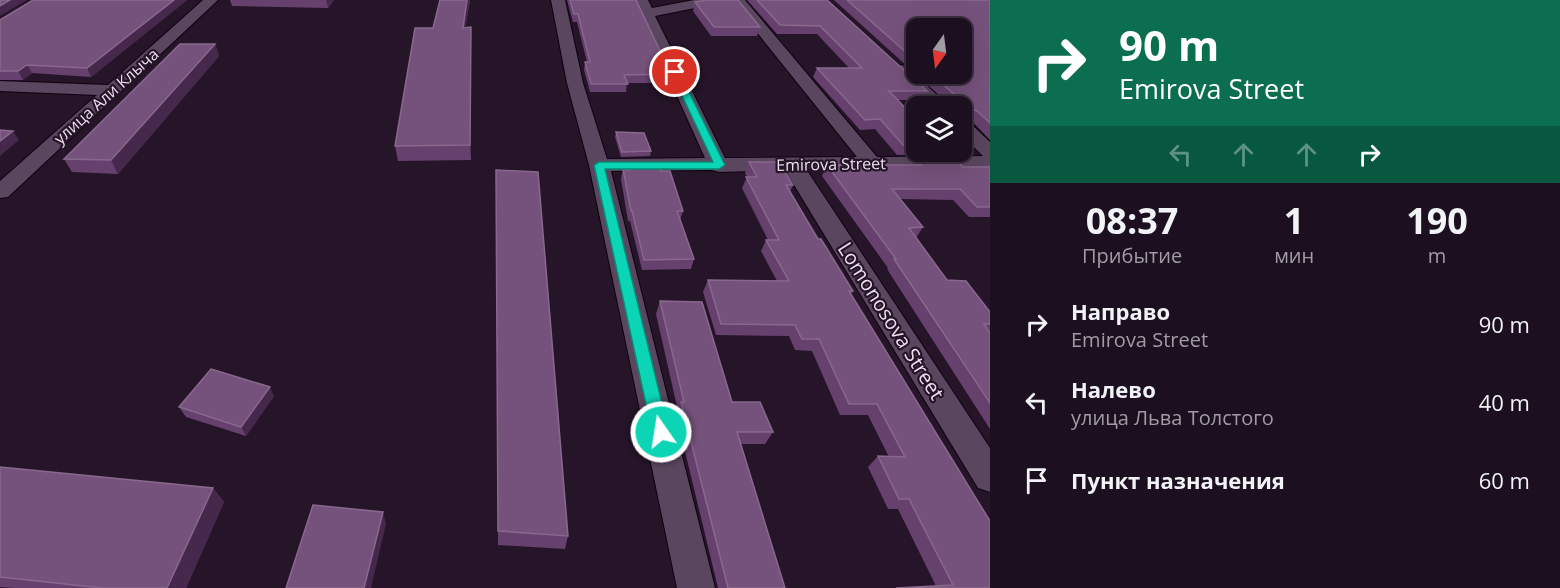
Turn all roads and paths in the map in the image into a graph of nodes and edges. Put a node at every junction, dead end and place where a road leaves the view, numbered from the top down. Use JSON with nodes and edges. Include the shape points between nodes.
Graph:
{"nodes":[{"id":1,"x":211,"y":0,"type":"edge"},
{"id":2,"x":558,"y":0,"type":"edge"},
{"id":3,"x":715,"y":0,"type":"edge"},
{"id":4,"x":738,"y":0,"type":"edge"},
{"id":5,"x":644,"y":7,"type":"edge"},
{"id":6,"x":891,"y":61,"type":"edge"},
{"id":7,"x":0,"y":86,"type":"edge"},
{"id":8,"x":112,"y":90,"type":"junction"},
{"id":9,"x":930,"y":96,"type":"edge"},
{"id":10,"x":972,"y":135,"type":"edge"},
{"id":11,"x":990,"y":152,"type":"edge"},
{"id":12,"x":990,"y":162,"type":"edge"},
{"id":13,"x":872,"y":163,"type":"junction"},
{"id":14,"x":792,"y":164,"type":"junction"},
{"id":15,"x":599,"y":165,"type":"junction"},
{"id":16,"x":719,"y":165,"type":"junction"},
{"id":17,"x":0,"y":192,"type":"edge"},
{"id":18,"x":990,"y":477,"type":"edge"},
{"id":19,"x":696,"y":588,"type":"edge"}],
"edges":[{"from":1,"to":8,"type":"street","name":"улица Али Клыча"},
{"from":2,"to":15,"type":"street","via":[[575,83]]},
{"from":3,"to":5,"type":"street"},
{"from":4,"to":13,"type":"street"},
{"from":5,"to":16,"type":"street"},
{"from":6,"to":9,"type":"street"},
{"from":7,"to":8,"type":"street"},
{"from":8,"to":17,"type":"street","name":"улица Али Клыча"},
{"from":10,"to":11,"type":"street"},
{"from":12,"to":13,"type":"street","name":"Emirova Street"},
{"from":13,"to":14,"type":"street","name":"Emirova Street"},
{"from":14,"to":16,"type":"street","name":"Emirova Street"},
{"from":14,"to":18,"type":"street","name":"Lomonosova Street"},
{"from":15,"to":16,"type":"street","name":"Emirova Street"},
{"from":15,"to":19,"type":"street"}]}
